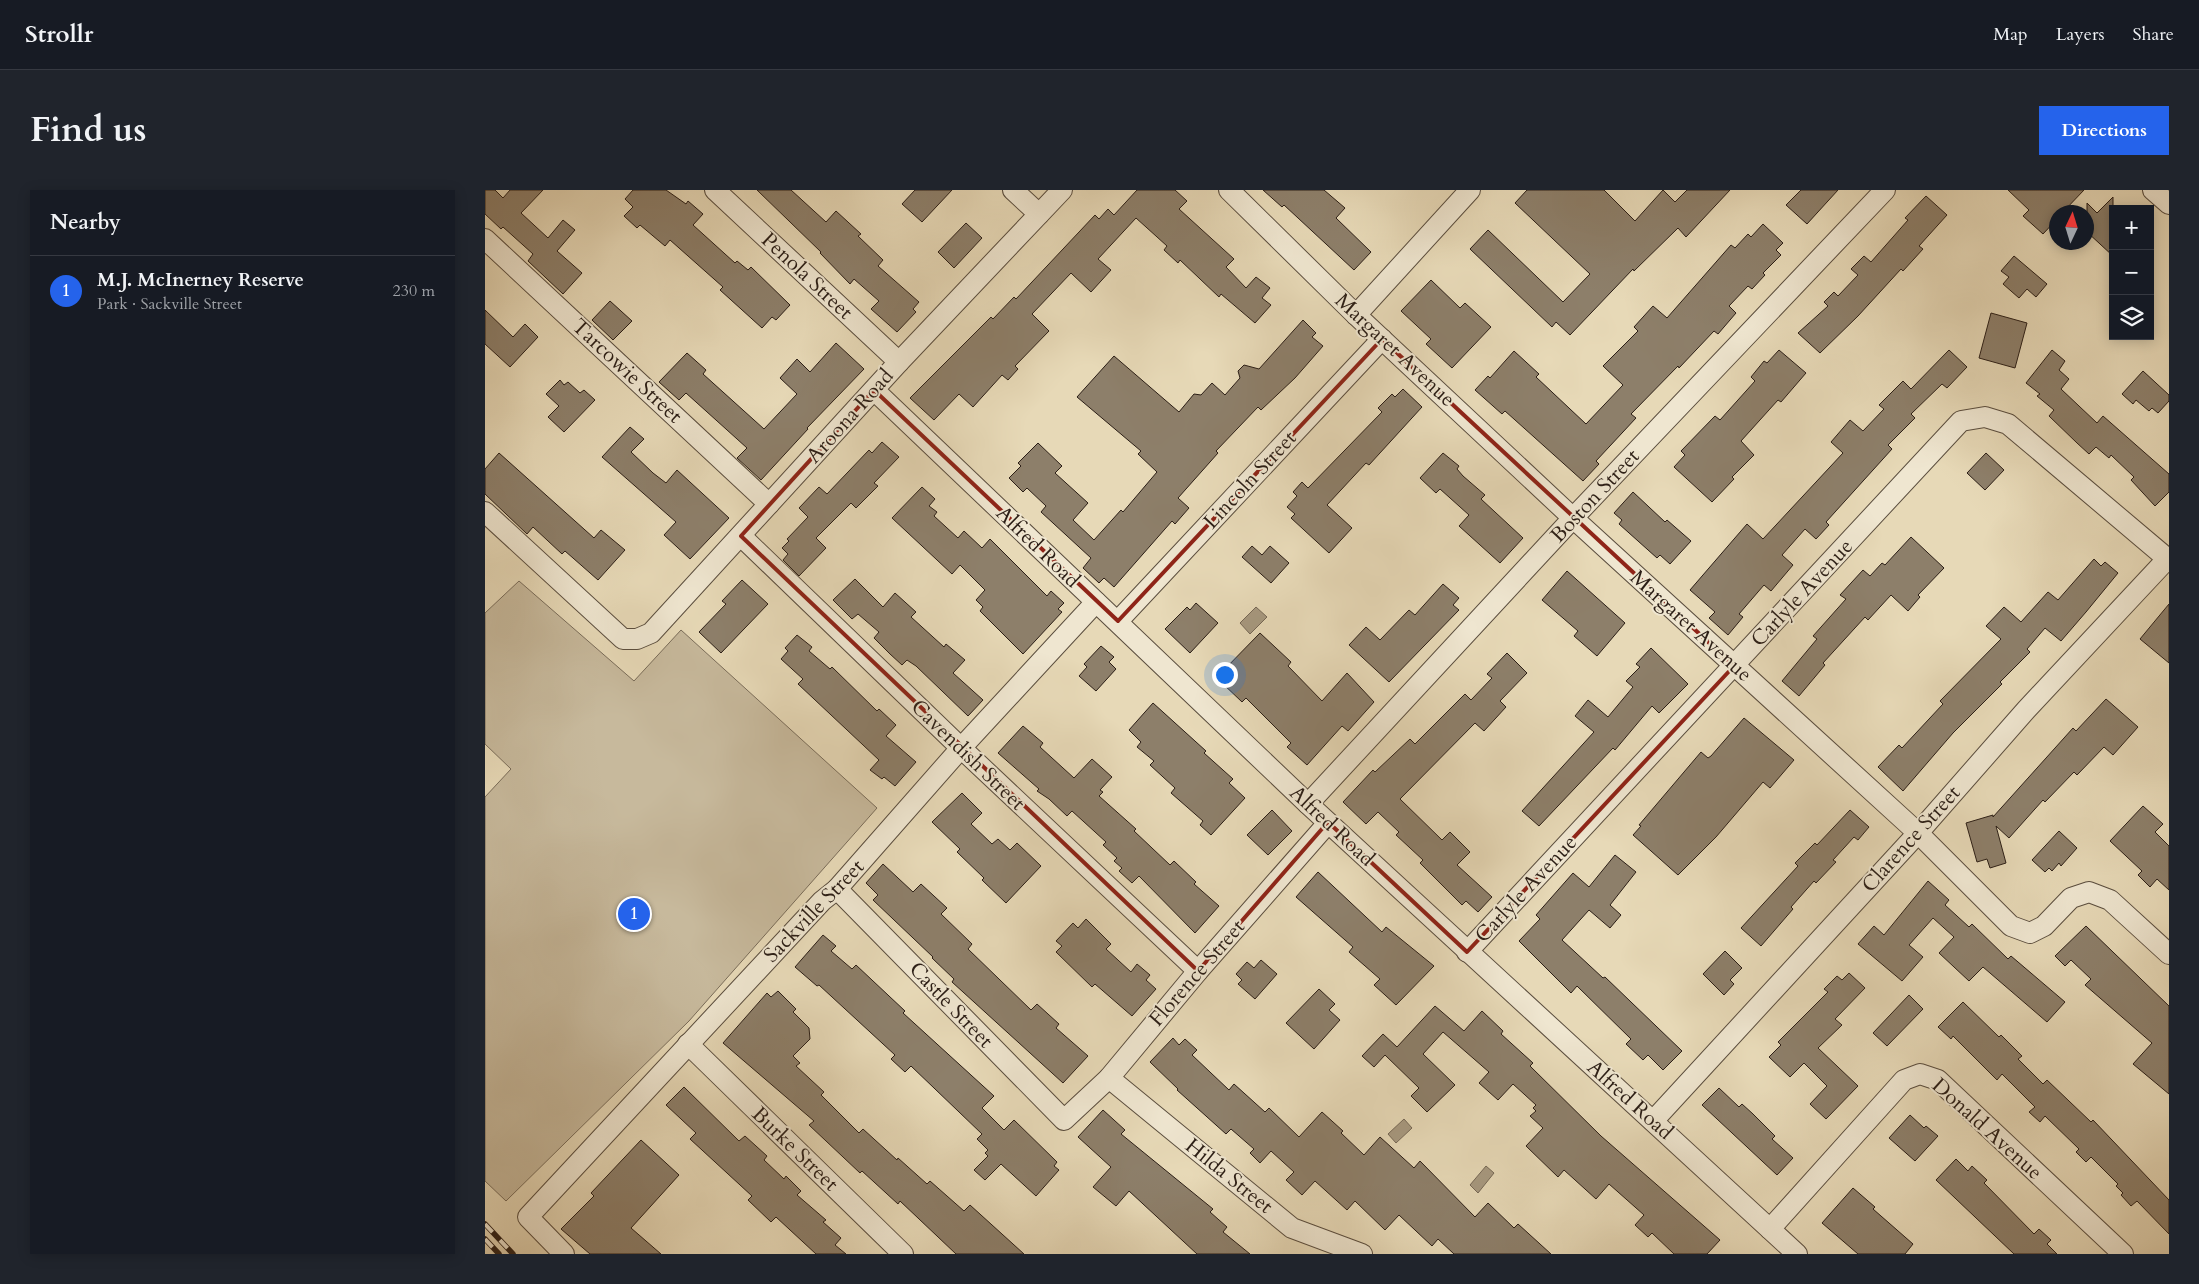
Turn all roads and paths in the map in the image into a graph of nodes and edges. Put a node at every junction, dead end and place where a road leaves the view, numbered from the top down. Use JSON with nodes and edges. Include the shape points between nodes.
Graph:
{"nodes":[{"id":1,"x":715,"y":190,"type":"edge"},
{"id":2,"x":1013,"y":190,"type":"edge"},
{"id":3,"x":1062,"y":190,"type":"edge"},
{"id":4,"x":1229,"y":190,"type":"edge"},
{"id":5,"x":1470,"y":190,"type":"edge"},
{"id":6,"x":1885,"y":190,"type":"edge"},
{"id":7,"x":2153,"y":190,"type":"edge"},
{"id":8,"x":2169,"y":204,"type":"edge"},
{"id":9,"x":1039,"y":214,"type":"junction"},
{"id":10,"x":485,"y":239,"type":"edge"},
{"id":11,"x":1357,"y":314,"type":"junction"},
{"id":12,"x":1382,"y":339,"type":"junction"},
{"id":13,"x":899,"y":362,"type":"junction"},
{"id":14,"x":874,"y":390,"type":"junction"},
{"id":15,"x":769,"y":504,"type":"junction"},
{"id":16,"x":485,"y":512,"type":"edge"},
{"id":17,"x":1573,"y":518,"type":"junction"},
{"id":18,"x":741,"y":536,"type":"junction"},
{"id":19,"x":2168,"y":559,"type":"edge"},
{"id":20,"x":1096,"y":602,"type":"junction"},
{"id":21,"x":1117,"y":621,"type":"junction"},
{"id":22,"x":1734,"y":666,"type":"junction"},
{"id":23,"x":961,"y":748,"type":"junction"},
{"id":24,"x":1308,"y":804,"type":"junction"},
{"id":25,"x":1328,"y":823,"type":"junction"},
{"id":26,"x":1919,"y":832,"type":"junction"},
{"id":27,"x":837,"y":889,"type":"junction"},
{"id":28,"x":1467,"y":952,"type":"junction"},
{"id":29,"x":2169,"y":954,"type":"edge"},
{"id":30,"x":1198,"y":971,"type":"junction"},
{"id":31,"x":688,"y":1044,"type":"junction"},
{"id":32,"x":1109,"y":1078,"type":"junction"},
{"id":33,"x":1064,"y":1120,"type":"joint"},
{"id":34,"x":1653,"y":1121,"type":"junction"},
{"id":35,"x":1770,"y":1229,"type":"junction"},
{"id":36,"x":563,"y":1254,"type":"edge"},
{"id":37,"x":903,"y":1254,"type":"edge"},
{"id":38,"x":1362,"y":1254,"type":"edge"},
{"id":39,"x":1797,"y":1254,"type":"edge"},
{"id":40,"x":2123,"y":1254,"type":"edge"}],
"edges":[{"from":1,"to":13,"type":"street","name":"Penola Street"},
{"from":2,"to":9,"type":"street"},
{"from":3,"to":9,"type":"street","name":"Aroona Road"},
{"from":4,"to":11,"type":"street","name":"Margaret Avenue"},
{"from":5,"to":11,"type":"street"},
{"from":6,"to":17,"type":"street","name":"Boston Street"},
{"from":7,"to":8,"type":"street"},
{"from":9,"to":13,"type":"street","name":"Aroona Road"},
{"from":10,"to":15,"type":"street","name":"Tarcowie Street"},
{"from":11,"to":12,"type":"street","name":"Margaret Avenue"},
{"from":12,"to":17,"type":"street","name":"Margaret Avenue"},
{"from":12,"to":21,"type":"street","name":"Lincoln Street"},
{"from":13,"to":14,"type":"street","name":"Aroona Road"},
{"from":14,"to":15,"type":"street","name":"Aroona Road"},
{"from":14,"to":20,"type":"street","name":"Alfred Road"},
{"from":15,"to":18,"type":"street","name":"Aroona Road"},
{"from":16,"to":18,"type":"street","name":"Aroona Road","via":[[623,639],[637,639],[651,633]]},
{"from":17,"to":22,"type":"street","name":"Margaret Avenue"},
{"from":17,"to":24,"type":"street","name":"Boston Street"},
{"from":18,"to":23,"type":"street","name":"Cavendish Street"},
{"from":19,"to":22,"type":"street","name":"Carlyle Avenue","via":[[2008,424],[1985,417],[1961,421]]},
{"from":19,"to":26,"type":"street","name":"Clarence Street","via":[[2025,710]]},
{"from":20,"to":21,"type":"street","name":"Alfred Road"},
{"from":20,"to":23,"type":"street","name":"Sackville Street"},
{"from":21,"to":24,"type":"street","name":"Alfred Road"},
{"from":22,"to":26,"type":"street","name":"Margaret Avenue"},
{"from":22,"to":28,"type":"street","name":"Carlyle Avenue"},
{"from":23,"to":27,"type":"street","name":"Sackville Street"},
{"from":23,"to":30,"type":"street","name":"Cavendish Street"},
{"from":24,"to":25,"type":"street","name":"Alfred Road"},
{"from":25,"to":28,"type":"street","name":"Alfred Road"},
{"from":25,"to":30,"type":"street","name":"Florence Street"},
{"from":26,"to":29,"type":"street","name":"Margaret Avenue","via":[[2011,926],[2030,933],[2045,926],[2071,898],[2089,892],[2109,900]]},
{"from":26,"to":34,"type":"street","name":"Clarence Street"},
{"from":27,"to":31,"type":"street","name":"Sackville Street"},
{"from":27,"to":33,"type":"street","name":"Castle Street"},
{"from":28,"to":34,"type":"street","name":"Alfred Road"},
{"from":30,"to":32,"type":"street","name":"Florence Street"},
{"from":31,"to":36,"type":"street","name":"Sackville Street","via":[[528,1216]]},
{"from":31,"to":37,"type":"street","name":"Burke Street"},
{"from":32,"to":33,"type":"street","name":"Florence Street"},
{"from":32,"to":38,"type":"street","name":"Hilda Street","via":[[1292,1228]]},
{"from":34,"to":35,"type":"street","name":"Alfred Road"},
{"from":35,"to":39,"type":"street","name":"Alfred Road"},
{"from":35,"to":40,"type":"street","name":"Donald Avenue","via":[[1904,1080],[1920,1074],[1938,1080]]}]}
